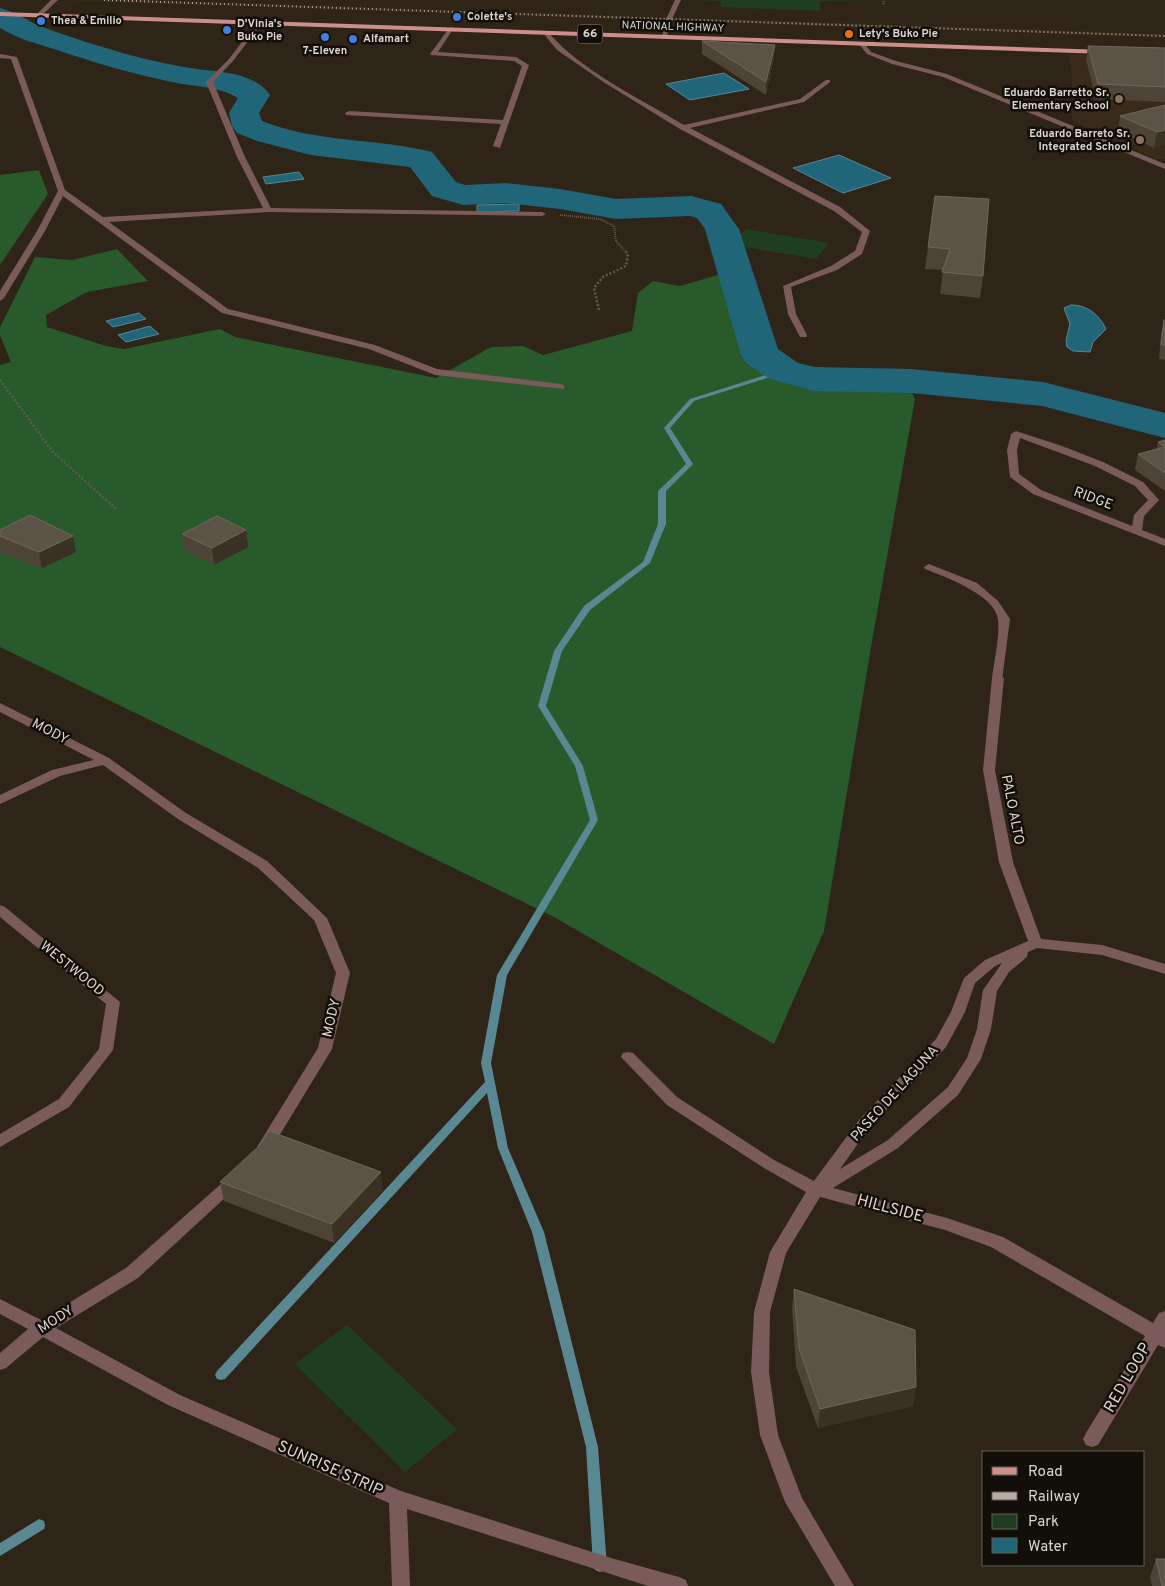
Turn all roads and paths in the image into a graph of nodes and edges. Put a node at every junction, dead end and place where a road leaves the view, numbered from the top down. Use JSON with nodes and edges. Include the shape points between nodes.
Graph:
{"nodes":[{"id":1,"x":55,"y":0,"type":"edge"},
{"id":2,"x":678,"y":0,"type":"edge"},
{"id":3,"x":884,"y":0,"type":"edge"},
{"id":4,"x":883,"y":4,"type":"dead end"},
{"id":5,"x":0,"y":14,"type":"edge"},
{"id":6,"x":39,"y":15,"type":"junction"},
{"id":7,"x":259,"y":23,"type":"junction"},
{"id":8,"x":450,"y":29,"type":"junction"},
{"id":9,"x":546,"y":32,"type":"junction"},
{"id":10,"x":664,"y":36,"type":"junction"},
{"id":11,"x":862,"y":44,"type":"junction"},
{"id":12,"x":1116,"y":52,"type":"edge"},
{"id":13,"x":0,"y":56,"type":"edge"},
{"id":14,"x":828,"y":81,"type":"dead end"},
{"id":15,"x":349,"y":113,"type":"dead end"},
{"id":16,"x":505,"y":122,"type":"junction"},
{"id":17,"x":683,"y":127,"type":"junction"},
{"id":18,"x":497,"y":146,"type":"dead end"},
{"id":19,"x":1165,"y":166,"type":"edge"},
{"id":20,"x":62,"y":191,"type":"junction"},
{"id":21,"x":268,"y":210,"type":"junction"},
{"id":22,"x":542,"y":214,"type":"joint"},
{"id":23,"x":100,"y":220,"type":"junction"},
{"id":24,"x":0,"y":298,"type":"edge"},
{"id":25,"x":600,"y":310,"type":"dead end"},
{"id":26,"x":803,"y":335,"type":"dead end"},
{"id":27,"x":0,"y":380,"type":"edge"},
{"id":28,"x":561,"y":387,"type":"dead end"},
{"id":29,"x":116,"y":509,"type":"dead end"},
{"id":30,"x":1137,"y":531,"type":"junction"},
{"id":31,"x":1165,"y":543,"type":"edge"},
{"id":32,"x":928,"y":567,"type":"dead end"},
{"id":33,"x":0,"y":708,"type":"edge"},
{"id":34,"x":105,"y":761,"type":"junction"},
{"id":35,"x":0,"y":800,"type":"edge"},
{"id":36,"x":0,"y":910,"type":"edge"},
{"id":37,"x":1036,"y":944,"type":"junction"},
{"id":38,"x":1165,"y":969,"type":"edge"},
{"id":39,"x":628,"y":1057,"type":"dead end"},
{"id":40,"x":0,"y":1141,"type":"edge"},
{"id":41,"x":256,"y":1160,"type":"edge"},
{"id":42,"x":242,"y":1173,"type":"edge"},
{"id":43,"x":816,"y":1190,"type":"junction"},
{"id":44,"x":0,"y":1306,"type":"edge"},
{"id":45,"x":1165,"y":1318,"type":"edge"},
{"id":46,"x":42,"y":1328,"type":"junction"},
{"id":47,"x":1160,"y":1337,"type":"edge"},
{"id":48,"x":0,"y":1363,"type":"edge"},
{"id":49,"x":1092,"y":1439,"type":"dead end"},
{"id":50,"x":398,"y":1498,"type":"junction"},
{"id":51,"x":401,"y":1586,"type":"edge"},
{"id":52,"x":679,"y":1586,"type":"edge"},
{"id":53,"x":845,"y":1586,"type":"edge"}],
"edges":[{"from":1,"to":6,"type":"street"},
{"from":2,"to":10,"type":"street"},
{"from":3,"to":4,"type":"path"},
{"from":5,"to":6,"type":"main road","name":"NATIONAL HIGHWAY","number":"66"},
{"from":6,"to":7,"type":"main road","name":"NATIONAL HIGHWAY","number":"66"},
{"from":7,"to":8,"type":"main road","name":"NATIONAL HIGHWAY","number":"66"},
{"from":7,"to":21,"type":"street","via":[[231,60],[211,79],[241,157]]},
{"from":8,"to":9,"type":"main road","name":"NATIONAL HIGHWAY","number":"66"},
{"from":8,"to":16,"type":"street","via":[[432,54],[516,59],[526,65]]},
{"from":9,"to":10,"type":"main road","name":"NATIONAL HIGHWAY","number":"66"},
{"from":9,"to":17,"type":"street","via":[[559,49]]},
{"from":10,"to":11,"type":"main road","name":"NATIONAL HIGHWAY","number":"66"},
{"from":11,"to":12,"type":"main road","name":"NATIONAL HIGHWAY","number":"66"},
{"from":11,"to":19,"type":"street","via":[[869,53],[894,63],[945,75]]},
{"from":13,"to":20,"type":"street","via":[[14,57]]},
{"from":14,"to":17,"type":"street","via":[[802,101]]},
{"from":15,"to":16,"type":"street"},
{"from":16,"to":18,"type":"street"},
{"from":17,"to":26,"type":"street","via":[[813,195],[866,231],[859,252],[834,268],[787,286],[792,314]]},
{"from":20,"to":23,"type":"street"},
{"from":20,"to":24,"type":"street"},
{"from":21,"to":22,"type":"street"},
{"from":21,"to":23,"type":"street"},
{"from":22,"to":25,"type":"path","via":[[600,219],[614,226],[616,242],[628,254],[626,266],[603,276],[594,288]]},
{"from":23,"to":28,"type":"street","via":[[225,311],[372,347],[435,372]]},
{"from":27,"to":29,"type":"path","via":[[54,452]]},
{"from":30,"to":30,"type":"street","name":"RIDGE","via":[[1037,492],[1014,476],[1012,450],[1016,434],[1099,464],[1139,484],[1154,500],[1139,515]]},
{"from":30,"to":31,"type":"street","name":"RIDGE"},
{"from":32,"to":37,"type":"street","name":"PALO ALTO","via":[[973,585],[994,603],[1004,619],[989,770],[1006,862]]},
{"from":33,"to":34,"type":"street","name":"MODY"},
{"from":34,"to":35,"type":"street","via":[[56,773]]},
{"from":34,"to":41,"type":"street","name":"MODY","via":[[182,816],[262,864],[320,918],[342,973],[325,1049]]},
{"from":36,"to":40,"type":"street","name":"WESTWOOD","via":[[112,1002],[106,1050],[64,1103]]},
{"from":37,"to":38,"type":"street","name":"PASEO DE LAGUNA","via":[[1102,950]]},
{"from":37,"to":43,"type":"street","name":"PASEO DE LAGUNA","via":[[990,963],[969,981],[958,1012],[941,1043],[864,1124]]},
{"from":37,"to":43,"type":"street","name":"PASEO DE LAGUNA","via":[[1004,969],[990,990],[984,1029],[974,1059],[953,1091],[893,1144]]},
{"from":39,"to":43,"type":"street","name":"HILLSIDE","via":[[672,1100],[769,1164]]},
{"from":42,"to":46,"type":"street","name":"MODY","via":[[132,1274]]},
{"from":43,"to":47,"type":"street","name":"HILLSIDE","via":[[897,1210],[997,1242]]},
{"from":43,"to":53,"type":"street","name":"PASEO DE LAGUNA","via":[[778,1252],[762,1312],[760,1372],[769,1435],[794,1502]]},
{"from":44,"to":46,"type":"street","name":"SUNRISE STRIP"},
{"from":45,"to":47,"type":"street","name":"RED LOOP"},
{"from":46,"to":48,"type":"street","name":"MODY"},
{"from":46,"to":50,"type":"street","name":"SUNRISE STRIP","via":[[174,1400]]},
{"from":47,"to":49,"type":"street","name":"RED LOOP"},
{"from":50,"to":51,"type":"street"},
{"from":50,"to":52,"type":"street","name":"SUNRISE STRIP"}]}
